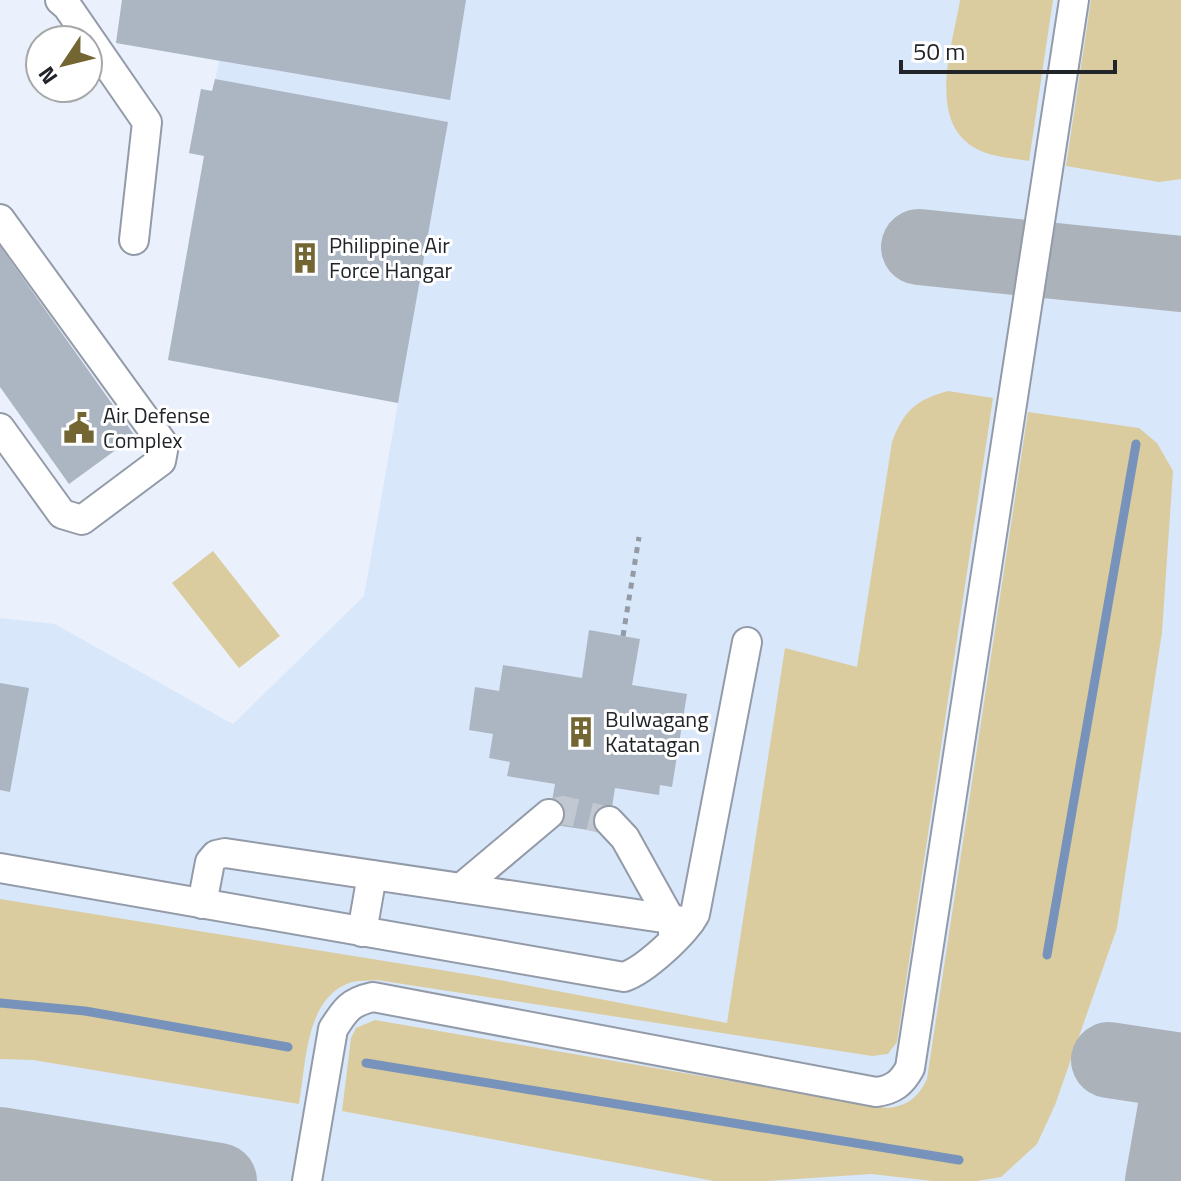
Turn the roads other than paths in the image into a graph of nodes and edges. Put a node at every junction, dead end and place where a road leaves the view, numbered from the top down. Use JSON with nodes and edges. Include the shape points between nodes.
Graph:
{"nodes":[{"id":1,"x":1074,"y":0,"type":"edge"},
{"id":2,"x":68,"y":2,"type":"edge"},
{"id":3,"x":0,"y":219,"type":"edge"},
{"id":4,"x":134,"y":240,"type":"dead end"},
{"id":5,"x":0,"y":428,"type":"edge"},
{"id":6,"x":747,"y":642,"type":"dead end"},
{"id":7,"x":549,"y":814,"type":"tunnel mouth"},
{"id":8,"x":609,"y":821,"type":"tunnel mouth"},
{"id":9,"x":1,"y":866,"type":"edge"},
{"id":10,"x":372,"y":875,"type":"junction"},
{"id":11,"x":461,"y":888,"type":"junction"},
{"id":12,"x":202,"y":904,"type":"junction"},
{"id":13,"x":680,"y":921,"type":"junction"},
{"id":14,"x":362,"y":932,"type":"junction"},
{"id":15,"x":307,"y":1181,"type":"edge"}],
"edges":[{"from":1,"to":15,"type":"lane","via":[[905,1078],[876,1092],[373,997],[357,1000],[333,1029]]},
{"from":2,"to":4,"type":"lane","via":[[147,122]]},
{"from":3,"to":5,"type":"lane","via":[[164,445],[161,461],[82,520],[62,514]]},
{"from":6,"to":13,"type":"lane","via":[[695,914]]},
{"from":7,"to":11,"type":"lane"},
{"from":8,"to":13,"type":"lane"},
{"from":9,"to":12,"type":"lane"},
{"from":10,"to":11,"type":"lane"},
{"from":10,"to":12,"type":"lane","via":[[225,853],[210,862]]},
{"from":10,"to":14,"type":"lane"},
{"from":11,"to":13,"type":"lane"},
{"from":12,"to":14,"type":"lane"},
{"from":13,"to":14,"type":"lane","via":[[664,947],[624,977]]}]}
